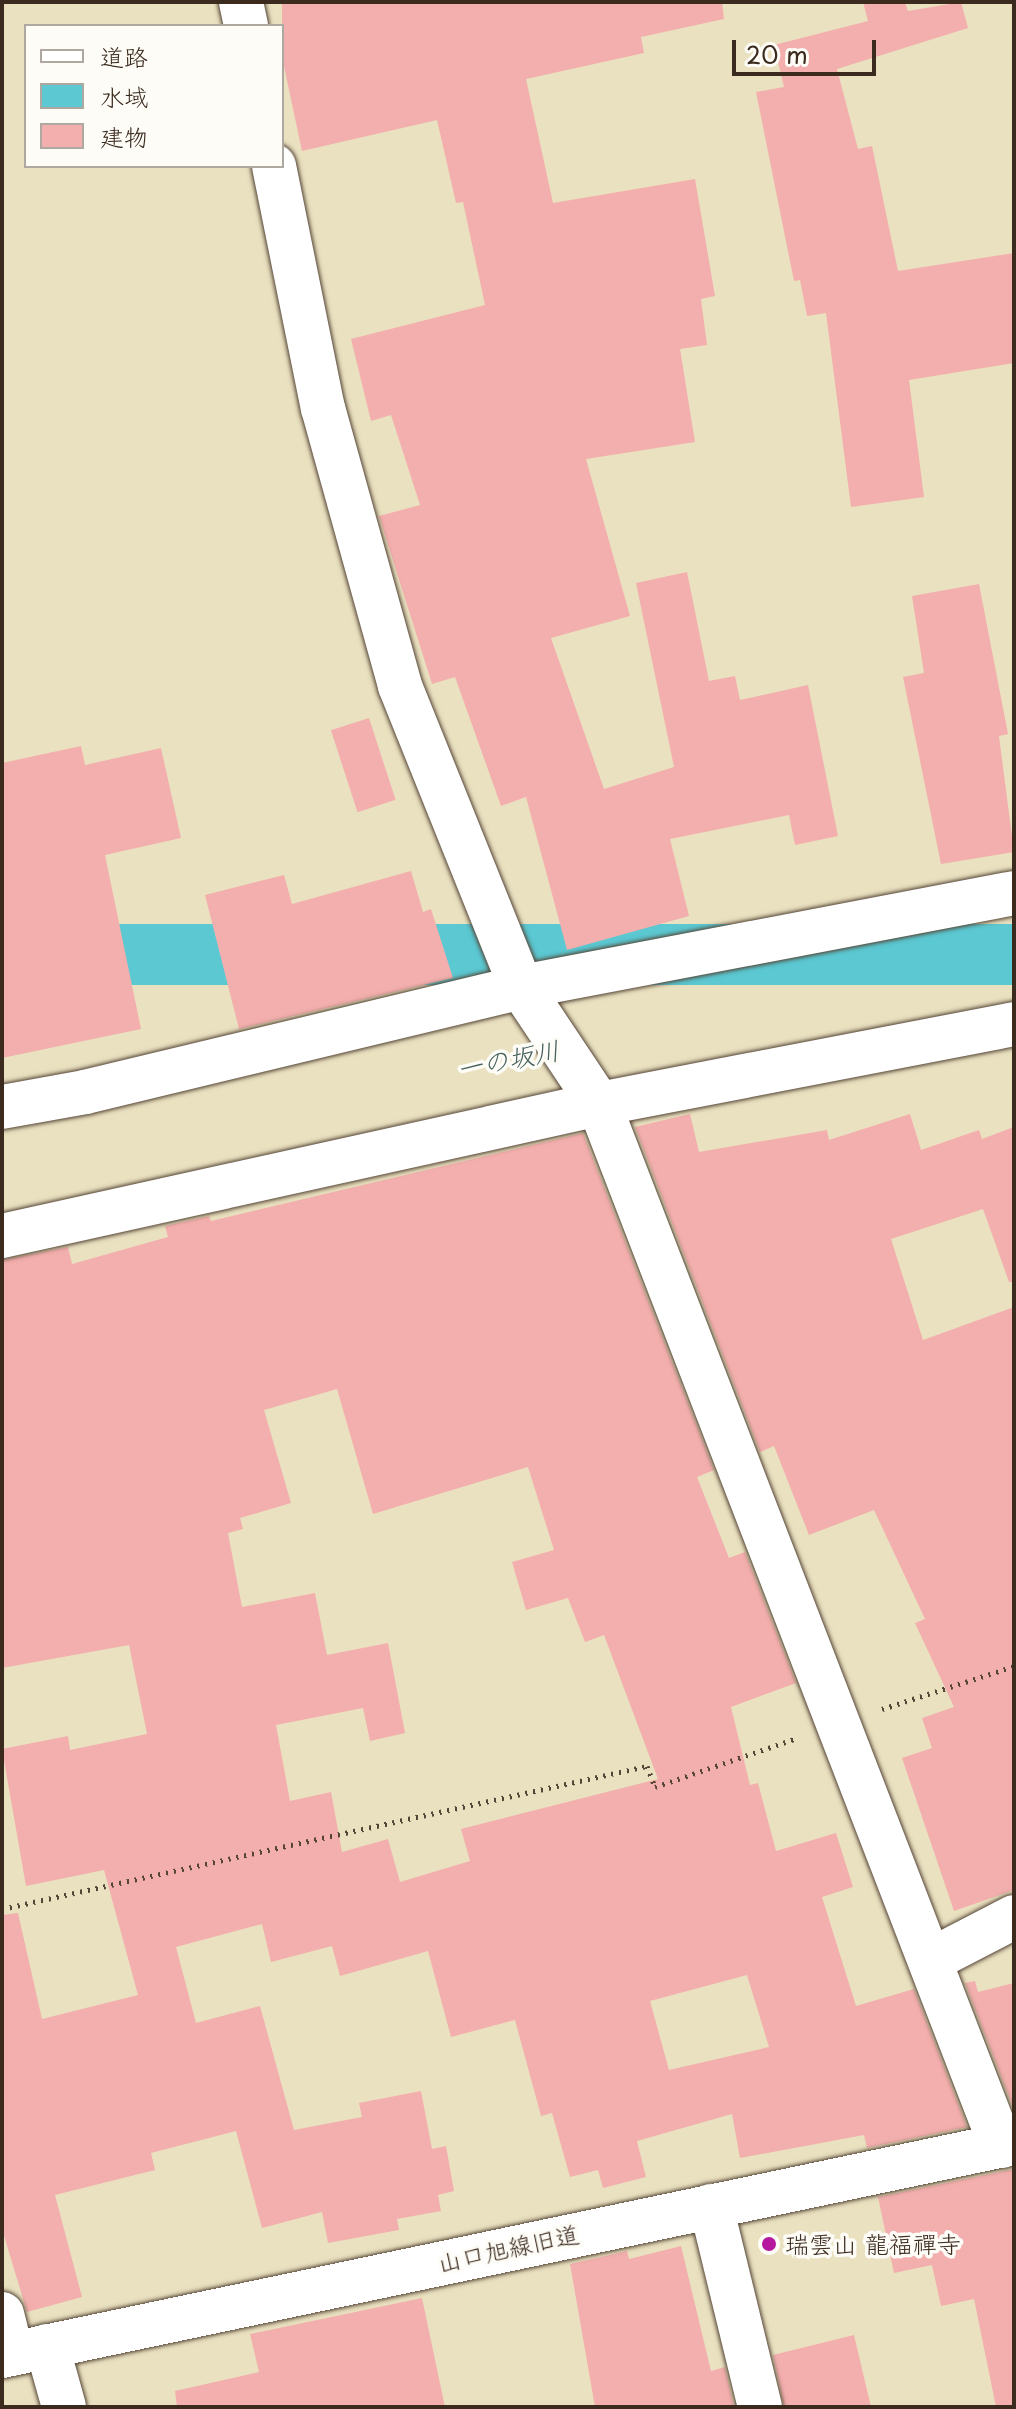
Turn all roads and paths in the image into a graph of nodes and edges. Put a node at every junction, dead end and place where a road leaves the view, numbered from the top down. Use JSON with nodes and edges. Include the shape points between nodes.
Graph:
{"nodes":[{"id":1,"x":241,"y":2,"type":"edge"},
{"id":2,"x":246,"y":24,"type":"edge"},
{"id":3,"x":274,"y":168,"type":"edge"},
{"id":4,"x":1014,"y":893,"type":"edge"},
{"id":5,"x":529,"y":998,"type":"junction"},
{"id":6,"x":1014,"y":1024,"type":"edge"},
{"id":7,"x":594,"y":1095,"type":"junction"},
{"id":8,"x":2,"y":1107,"type":"edge"},
{"id":9,"x":2,"y":1236,"type":"edge"},
{"id":10,"x":1014,"y":1666,"type":"edge"},
{"id":11,"x":840,"y":1723,"type":"junction"},
{"id":12,"x":2,"y":1909,"type":"edge"},
{"id":13,"x":1014,"y":1917,"type":"edge"},
{"id":14,"x":931,"y":1960,"type":"junction"},
{"id":15,"x":1007,"y":2144,"type":"edge"},
{"id":16,"x":711,"y":2206,"type":"junction"},
{"id":17,"x":16,"y":2343,"type":"edge"},
{"id":18,"x":64,"y":2407,"type":"edge"},
{"id":19,"x":760,"y":2407,"type":"edge"}],
"edges":[{"from":1,"to":2,"type":"street"},
{"from":3,"to":5,"type":"street","via":[[323,408],[400,686]]},
{"from":4,"to":5,"type":"street"},
{"from":5,"to":7,"type":"street"},
{"from":5,"to":8,"type":"street"},
{"from":6,"to":7,"type":"street"},
{"from":7,"to":9,"type":"street"},
{"from":7,"to":11,"type":"street"},
{"from":10,"to":11,"type":"path"},
{"from":11,"to":12,"type":"path","via":[[655,1787],[647,1766]]},
{"from":11,"to":14,"type":"street"},
{"from":13,"to":14,"type":"street"},
{"from":14,"to":15,"type":"street"},
{"from":15,"to":16,"type":"street","name":"山口旭線旧道"},
{"from":16,"to":17,"type":"street","name":"山口旭線旧道"},
{"from":16,"to":19,"type":"street"},
{"from":17,"to":18,"type":"street"}]}
